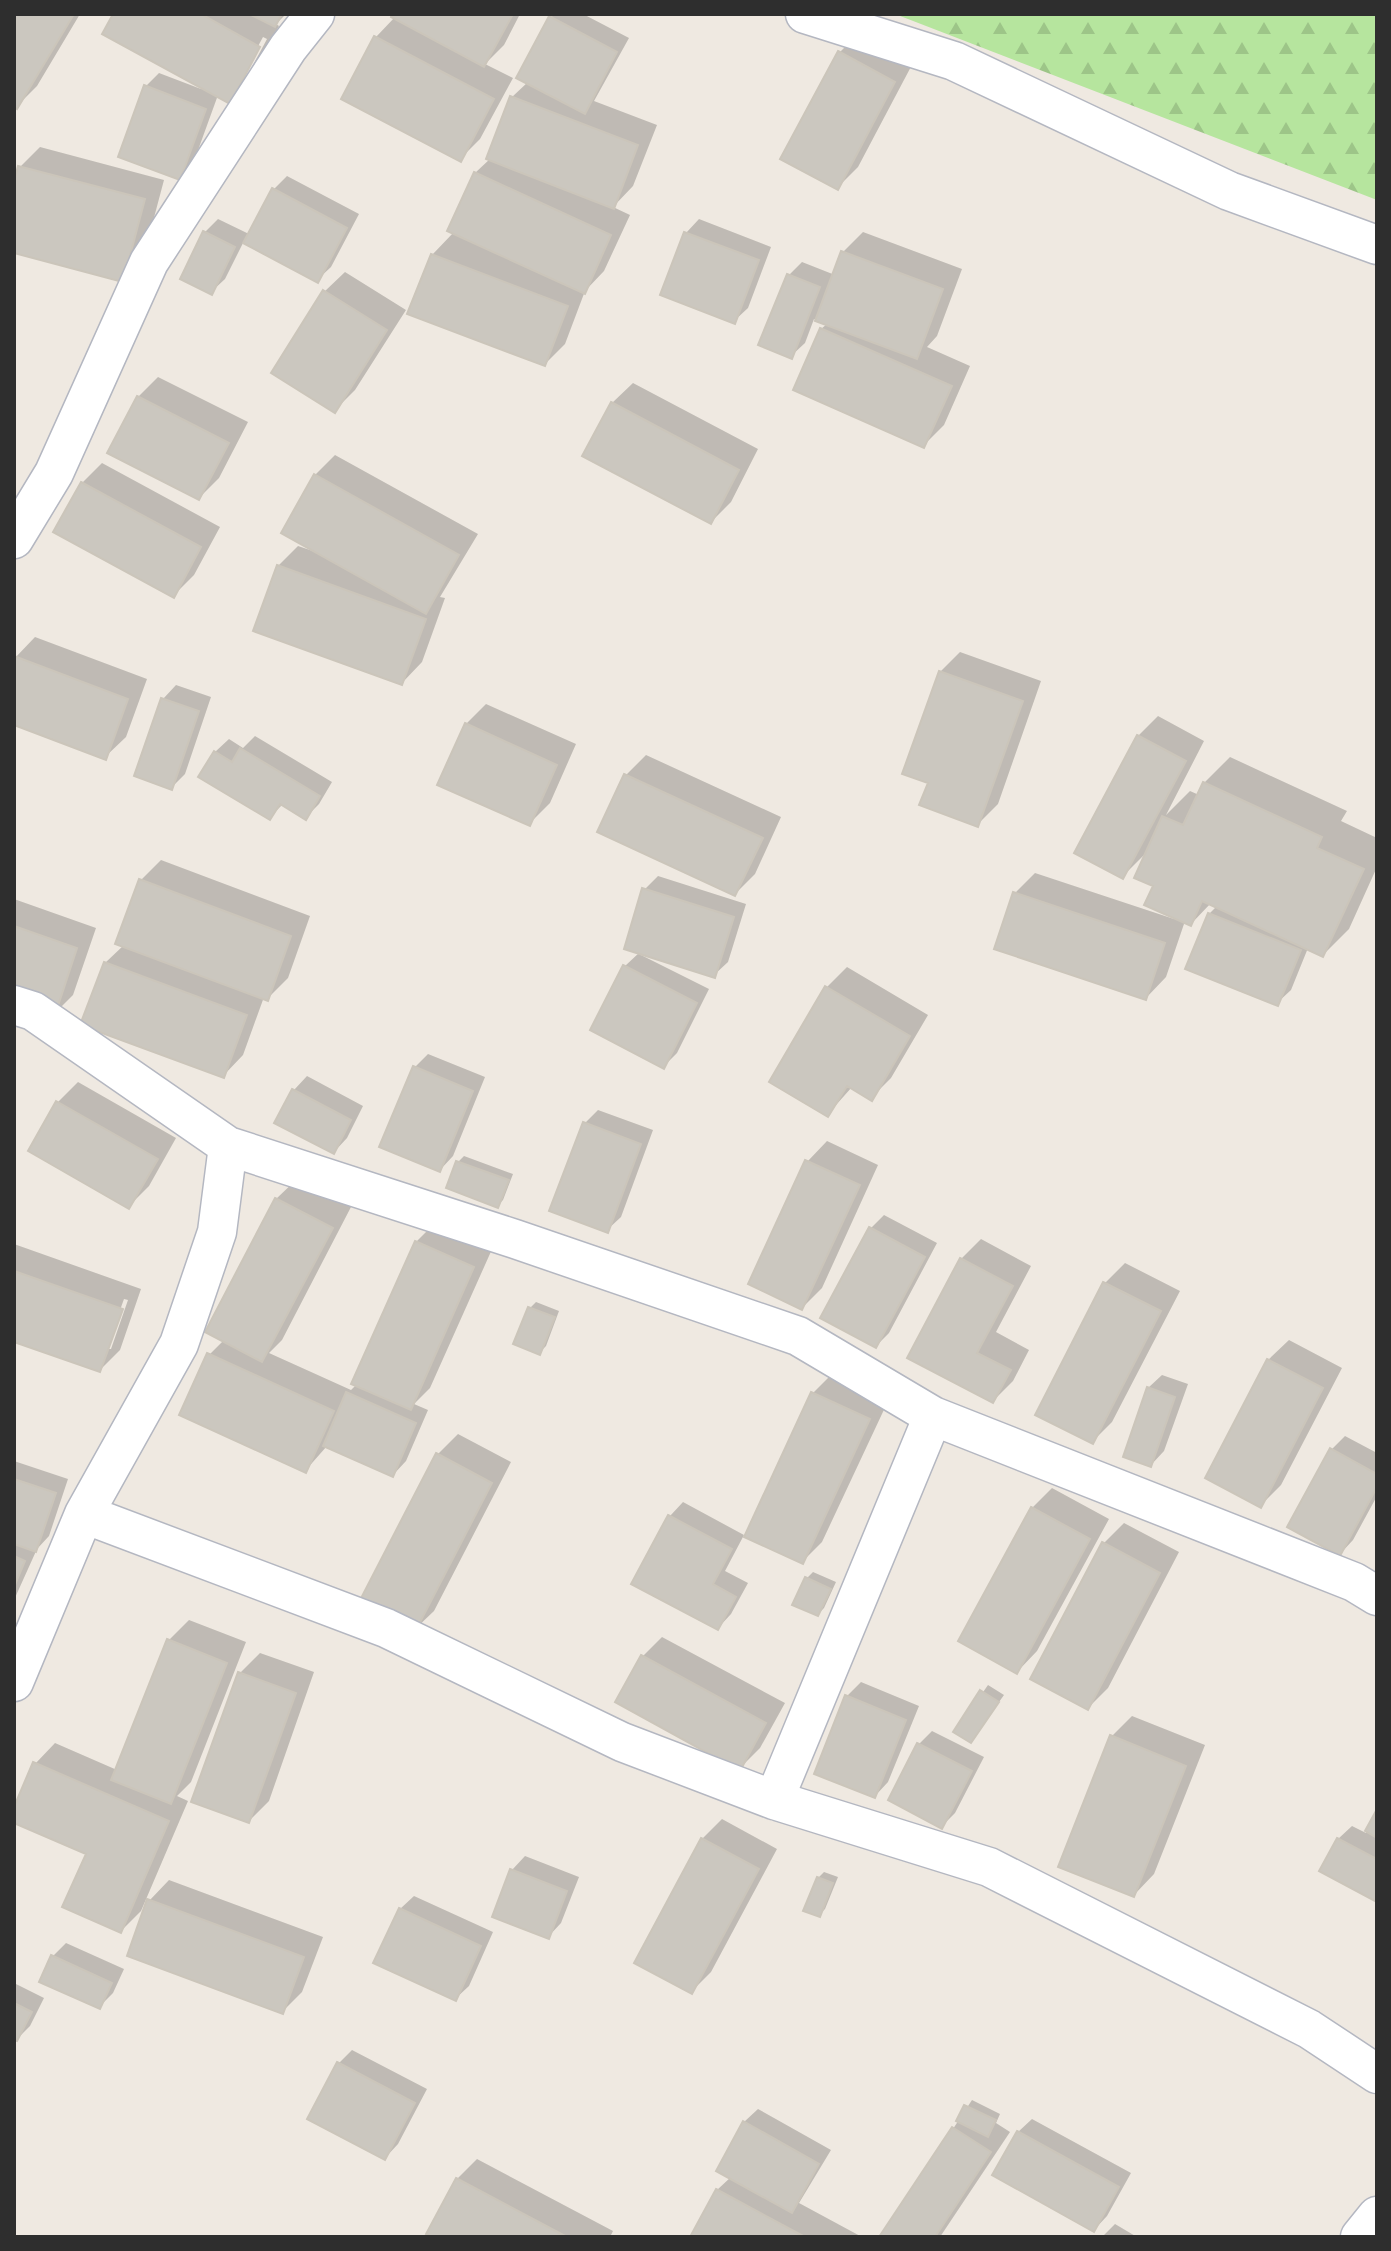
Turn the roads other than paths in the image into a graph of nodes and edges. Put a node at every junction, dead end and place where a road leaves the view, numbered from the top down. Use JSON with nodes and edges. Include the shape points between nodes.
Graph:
{"nodes":[{"id":1,"x":315,"y":14,"type":"edge"},
{"id":2,"x":805,"y":14,"type":"edge"},
{"id":3,"x":1377,"y":245,"type":"edge"},
{"id":4,"x":14,"y":539,"type":"edge"},
{"id":5,"x":14,"y":1005,"type":"edge"},
{"id":6,"x":228,"y":1146,"type":"junction"},
{"id":7,"x":933,"y":1416,"type":"junction"},
{"id":8,"x":84,"y":1514,"type":"junction"},
{"id":9,"x":1377,"y":1596,"type":"edge"},
{"id":10,"x":14,"y":1682,"type":"edge"},
{"id":11,"x":774,"y":1800,"type":"junction"},
{"id":12,"x":1377,"y":2074,"type":"edge"},
{"id":13,"x":1377,"y":2216,"type":"edge"},
{"id":14,"x":1360,"y":2237,"type":"edge"}],
"edges":[{"from":1,"to":4,"type":"street","via":[[149,262],[54,473]]},
{"from":2,"to":3,"type":"street","via":[[954,61],[1229,191]]},
{"from":5,"to":6,"type":"street","via":[[33,1011]]},
{"from":6,"to":7,"type":"street","via":[[798,1336]]},
{"from":6,"to":8,"type":"street","via":[[217,1232],[179,1344]]},
{"from":7,"to":9,"type":"street","via":[[1354,1582]]},
{"from":7,"to":11,"type":"street"},
{"from":8,"to":10,"type":"street"},
{"from":8,"to":11,"type":"street","via":[[386,1628],[622,1742]]},
{"from":11,"to":12,"type":"street","via":[[989,1867],[1309,2029]]},
{"from":13,"to":14,"type":"street"}]}
